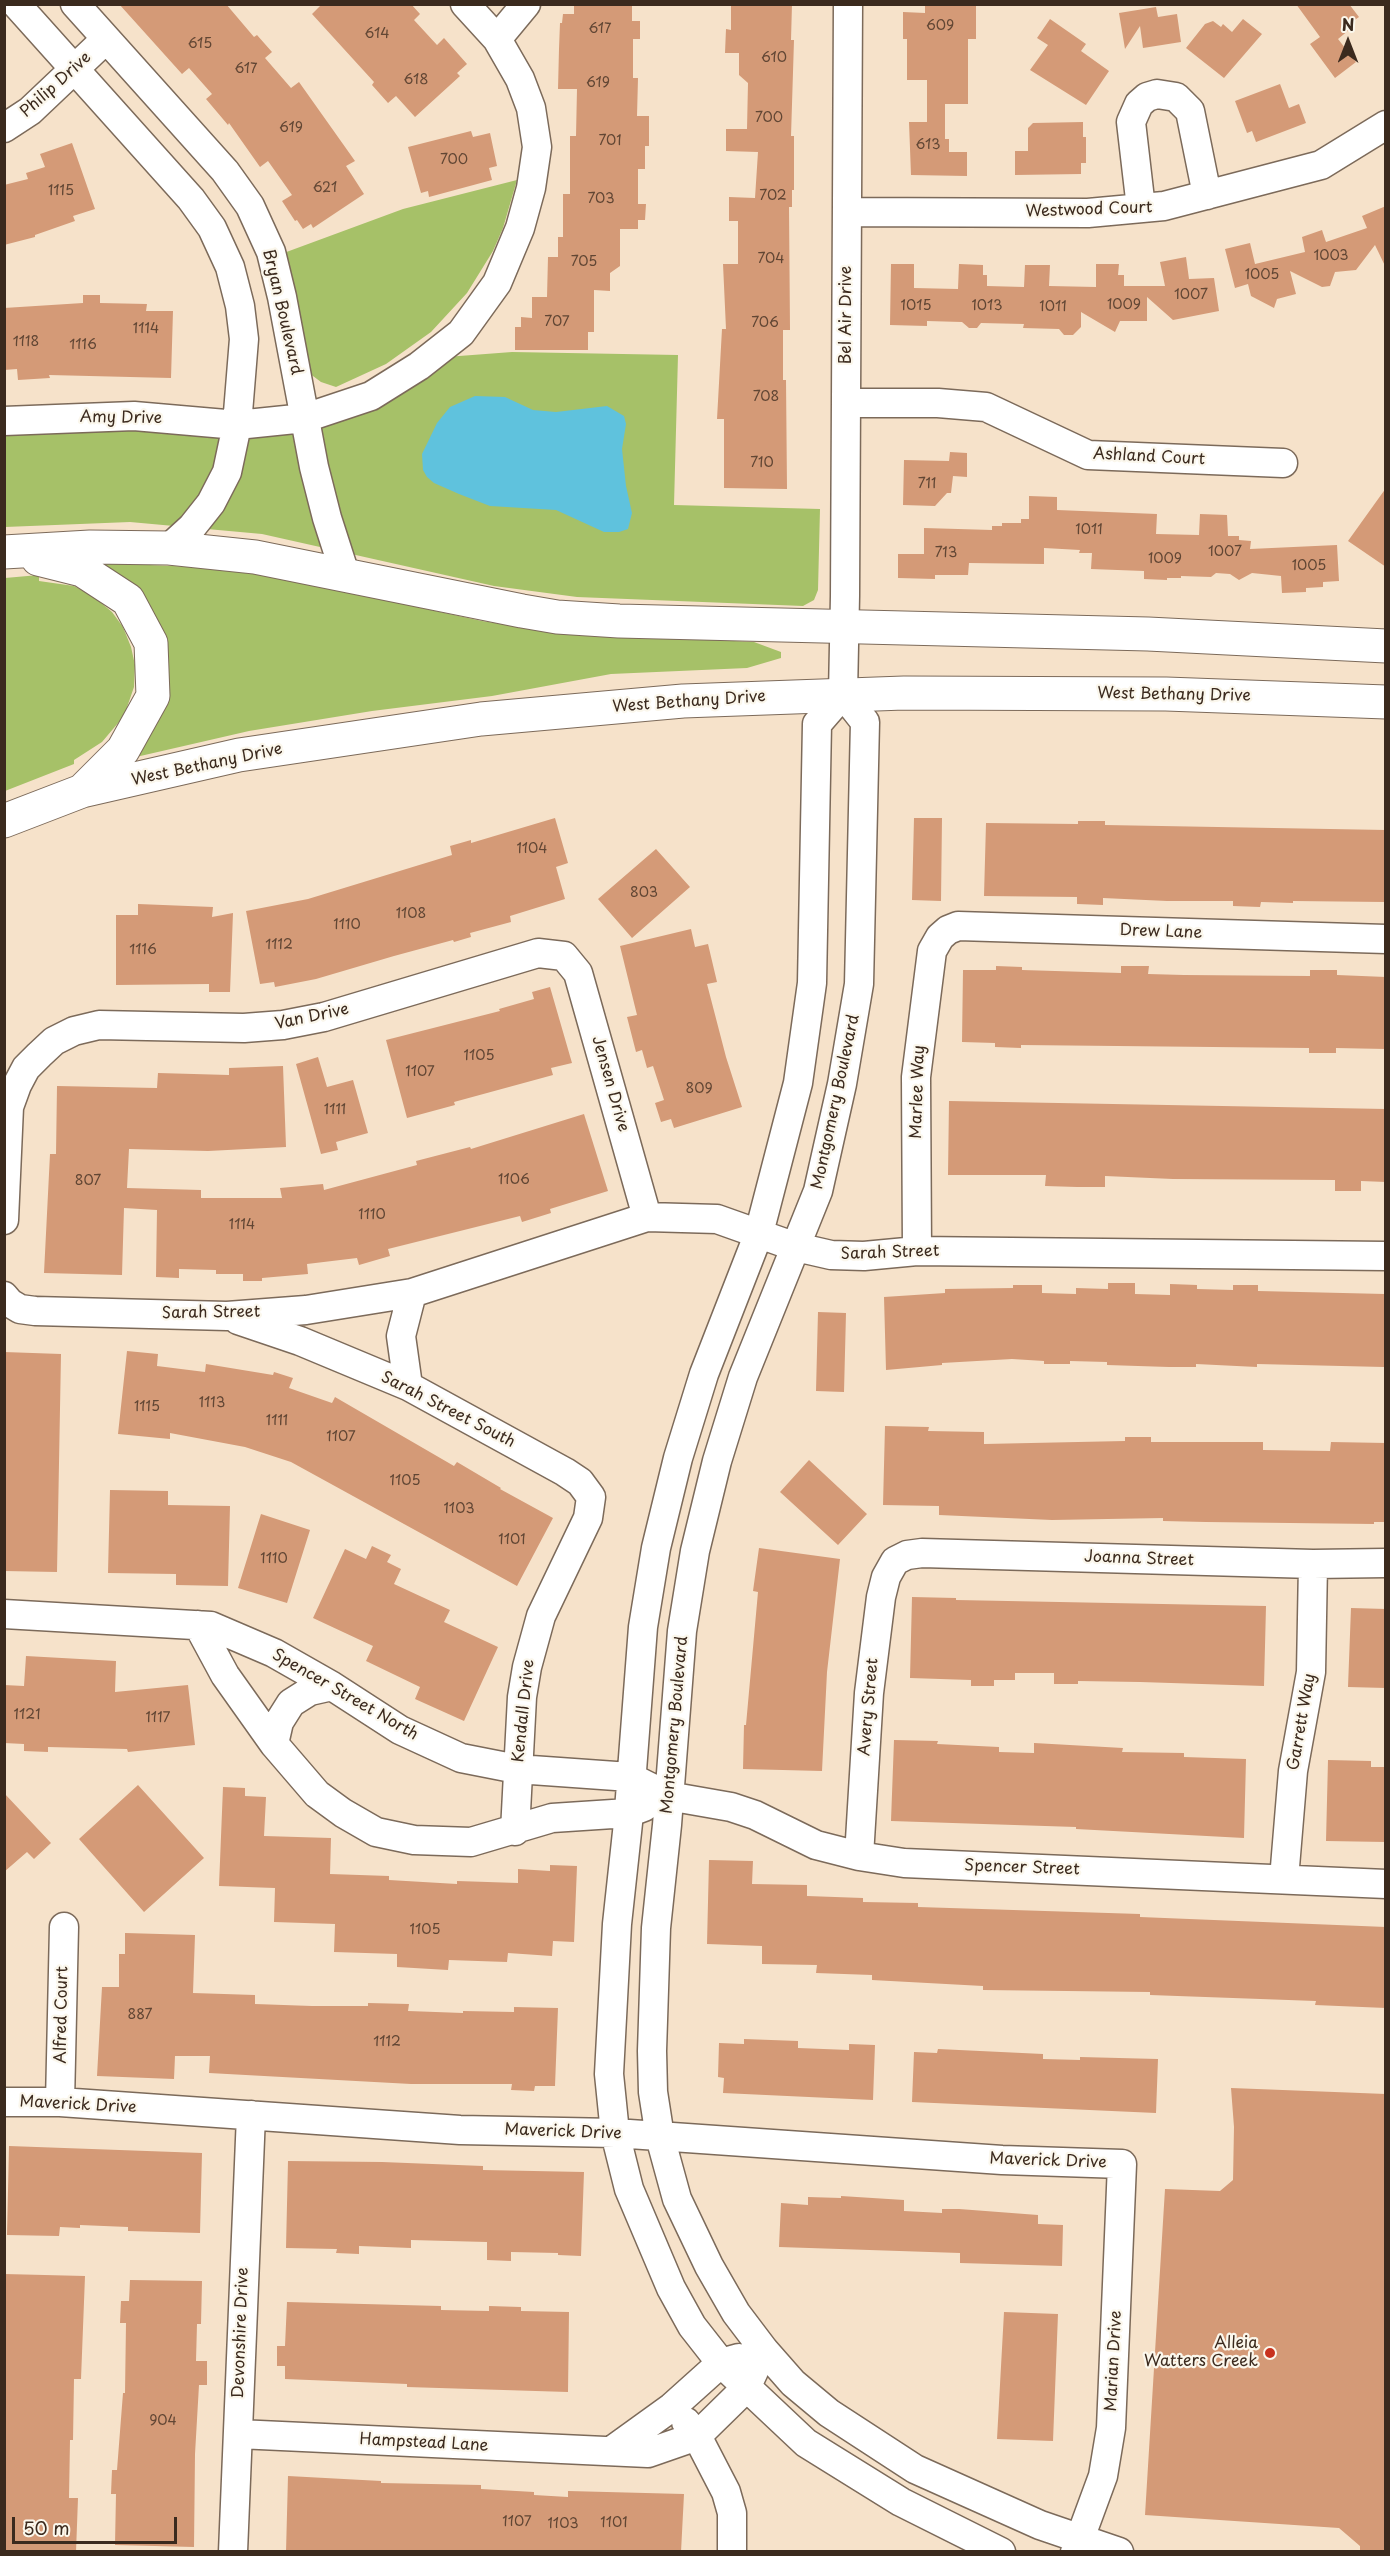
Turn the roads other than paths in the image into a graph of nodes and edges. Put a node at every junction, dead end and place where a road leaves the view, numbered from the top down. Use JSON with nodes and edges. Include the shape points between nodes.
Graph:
{"nodes":[{"id":1,"x":16,"y":4,"type":"edge"},
{"id":2,"x":75,"y":4,"type":"edge"},
{"id":3,"x":465,"y":4,"type":"edge"},
{"id":4,"x":526,"y":4,"type":"edge"},
{"id":5,"x":848,"y":4,"type":"edge"},
{"id":6,"x":106,"y":39,"type":"junction"},
{"id":7,"x":497,"y":39,"type":"junction"},
{"id":8,"x":74,"y":70,"type":"junction"},
{"id":9,"x":1386,"y":125,"type":"edge"},
{"id":10,"x":4,"y":128,"type":"edge"},
{"id":11,"x":1207,"y":195,"type":"junction"},
{"id":12,"x":1142,"y":208,"type":"junction"},
{"id":13,"x":847,"y":212,"type":"junction"},
{"id":14,"x":846,"y":403,"type":"junction"},
{"id":15,"x":305,"y":418,"type":"junction"},
{"id":16,"x":4,"y":421,"type":"edge"},
{"id":17,"x":237,"y":424,"type":"junction"},
{"id":18,"x":1283,"y":463,"type":"dead end"},
{"id":19,"x":169,"y":548,"type":"junction"},
{"id":20,"x":6,"y":552,"type":"edge"},
{"id":21,"x":345,"y":574,"type":"junction"},
{"id":22,"x":845,"y":626,"type":"junction"},
{"id":23,"x":1386,"y":646,"type":"edge"},
{"id":24,"x":843,"y":694,"type":"junction"},
{"id":25,"x":1386,"y":702,"type":"edge"},
{"id":26,"x":82,"y":791,"type":"junction"},
{"id":27,"x":4,"y":821,"type":"edge"},
{"id":28,"x":940,"y":937,"type":"joint"},
{"id":29,"x":1386,"y":939,"type":"edge"},
{"id":30,"x":564,"y":956,"type":"joint"},
{"id":31,"x":7,"y":1107,"type":"edge"},
{"id":32,"x":647,"y":1217,"type":"junction"},
{"id":33,"x":4,"y":1221,"type":"edge"},
{"id":34,"x":759,"y":1233,"type":"junction"},
{"id":35,"x":796,"y":1247,"type":"junction"},
{"id":36,"x":917,"y":1251,"type":"junction"},
{"id":37,"x":1386,"y":1256,"type":"edge"},
{"id":38,"x":412,"y":1293,"type":"junction"},
{"id":39,"x":7,"y":1300,"type":"edge"},
{"id":40,"x":227,"y":1316,"type":"junction"},
{"id":41,"x":408,"y":1386,"type":"junction"},
{"id":42,"x":591,"y":1497,"type":"joint"},
{"id":43,"x":895,"y":1562,"type":"joint"},
{"id":44,"x":1386,"y":1563,"type":"edge"},
{"id":45,"x":1313,"y":1564,"type":"junction"},
{"id":46,"x":4,"y":1614,"type":"edge"},
{"id":47,"x":198,"y":1625,"type":"junction"},
{"id":48,"x":332,"y":1686,"type":"junction"},
{"id":49,"x":274,"y":1744,"type":"junction"},
{"id":50,"x":517,"y":1769,"type":"junction"},
{"id":51,"x":630,"y":1777,"type":"junction"},
{"id":52,"x":668,"y":1796,"type":"junction"},
{"id":53,"x":628,"y":1813,"type":"junction"},
{"id":54,"x":515,"y":1831,"type":"junction"},
{"id":55,"x":859,"y":1856,"type":"junction"},
{"id":56,"x":1284,"y":1879,"type":"junction"},
{"id":57,"x":1386,"y":1884,"type":"edge"},
{"id":58,"x":64,"y":1927,"type":"dead end"},
{"id":59,"x":4,"y":2102,"type":"edge"},
{"id":60,"x":60,"y":2102,"type":"junction"},
{"id":61,"x":251,"y":2115,"type":"junction"},
{"id":62,"x":615,"y":2133,"type":"junction"},
{"id":63,"x":660,"y":2137,"type":"junction"},
{"id":64,"x":1122,"y":2164,"type":"joint"},
{"id":65,"x":764,"y":2350,"type":"junction"},
{"id":66,"x":721,"y":2363,"type":"junction"},
{"id":67,"x":746,"y":2388,"type":"junction"},
{"id":68,"x":672,"y":2407,"type":"junction"},
{"id":69,"x":238,"y":2434,"type":"junction"},
{"id":70,"x":697,"y":2436,"type":"junction"},
{"id":71,"x":611,"y":2451,"type":"junction"},
{"id":72,"x":1077,"y":2545,"type":"edge"},
{"id":73,"x":233,"y":2552,"type":"edge"},
{"id":74,"x":732,"y":2552,"type":"edge"},
{"id":75,"x":1001,"y":2552,"type":"edge"},
{"id":76,"x":1119,"y":2552,"type":"edge"}],
"edges":[{"from":1,"to":8,"type":"street"},
{"from":2,"to":6,"type":"street","name":"Bryan Boulevard"},
{"from":3,"to":7,"type":"street","name":"Amy Drive"},
{"from":4,"to":7,"type":"street"},
{"from":5,"to":13,"type":"street","name":"Bel Air Drive"},
{"from":6,"to":8,"type":"street","name":"Philip Drive"},
{"from":6,"to":15,"type":"street","name":"Bryan Boulevard","via":[[225,171],[250,206],[274,263]]},
{"from":7,"to":15,"type":"street","name":"Amy Drive","via":[[531,108],[537,147],[520,228],[497,283],[461,333],[419,366],[371,396]]},
{"from":8,"to":10,"type":"street","name":"Philip Drive","via":[[30,111]]},
{"from":8,"to":17,"type":"street","via":[[191,199],[212,228],[230,267],[244,339]]},
{"from":9,"to":11,"type":"street","name":"Westwood Court","via":[[1321,165]]},
{"from":11,"to":12,"type":"street","name":"Westwood Court"},
{"from":11,"to":12,"type":"street","via":[[1190,111],[1176,97],[1157,94],[1139,104],[1131,122]]},
{"from":12,"to":13,"type":"street","name":"Westwood Court","via":[[1088,213]]},
{"from":13,"to":14,"type":"street","name":"Bel Air Drive"},
{"from":14,"to":18,"type":"street","name":"Ashland Court","via":[[986,407],[1088,455]]},
{"from":14,"to":22,"type":"street","name":"Bel Air Drive"},
{"from":15,"to":17,"type":"street","name":"Amy Drive"},
{"from":15,"to":21,"type":"street","name":"Bryan Boulevard","via":[[327,519]]},
{"from":16,"to":17,"type":"street","name":"Amy Drive","via":[[134,416]]},
{"from":17,"to":19,"type":"street","via":[[227,472],[211,503]]},
{"from":19,"to":20,"type":"main road"},
{"from":19,"to":21,"type":"main road","via":[[255,557]]},
{"from":20,"to":26,"type":"main road","via":[[82,570],[128,600],[151,643],[153,696],[123,750]]},
{"from":21,"to":22,"type":"main road","via":[[557,616]]},
{"from":22,"to":23,"type":"main road","via":[[1148,634]]},
{"from":22,"to":24,"type":"street"},
{"from":24,"to":25,"type":"main road","name":"West Bethany Drive","via":[[1166,694]]},
{"from":24,"to":26,"type":"main road","name":"West Bethany Drive","via":[[684,701],[481,719],[239,755]]},
{"from":24,"to":34,"type":"street","via":[[817,724],[812,983],[798,1083]]},
{"from":24,"to":35,"type":"street","name":"Montgomery Boulevard","via":[[865,722],[859,984],[818,1191]]},
{"from":26,"to":27,"type":"main road","name":"West Bethany Drive"},
{"from":28,"to":29,"type":"street","name":"Drew Lane","via":[[958,926]]},
{"from":28,"to":36,"type":"street","name":"Marlee Way","via":[[932,951],[916,1077]]},
{"from":30,"to":31,"type":"street","name":"Van Drive","via":[[538,953],[324,1017],[283,1025],[99,1025],[74,1031],[54,1041],[26,1068]]},
{"from":30,"to":32,"type":"street","name":"Jensen Drive","via":[[578,973]]},
{"from":31,"to":33,"type":"street"},
{"from":32,"to":34,"type":"street","name":"Sarah Street","via":[[717,1219]]},
{"from":32,"to":38,"type":"street","name":"Sarah Street"},
{"from":34,"to":35,"type":"street","name":"Sarah Street"},
{"from":34,"to":51,"type":"street","via":[[701,1384],[656,1548],[643,1627]]},
{"from":35,"to":36,"type":"street","name":"Sarah Street","via":[[831,1255]]},
{"from":35,"to":52,"type":"street","name":"Montgomery Boulevard","via":[[743,1377],[695,1551],[682,1630]]},
{"from":36,"to":37,"type":"street","name":"Sarah Street"},
{"from":38,"to":40,"type":"street","name":"Sarah Street","via":[[306,1310]]},
{"from":38,"to":41,"type":"street","via":[[401,1336]]},
{"from":39,"to":40,"type":"street","name":"Sarah Street","via":[[20,1309],[35,1311]]},
{"from":40,"to":41,"type":"street","name":"Sarah Street South","via":[[300,1341]]},
{"from":41,"to":42,"type":"street","name":"Sarah Street South","via":[[565,1472],[580,1482]]},
{"from":42,"to":50,"type":"street","name":"Kendall Drive","via":[[588,1518],[541,1616],[533,1642],[522,1697]]},
{"from":43,"to":45,"type":"street","name":"Joanna Street","via":[[922,1553]]},
{"from":43,"to":55,"type":"street","name":"Avery Street","via":[[881,1597],[869,1693]]},
{"from":44,"to":45,"type":"street","name":"Joanna Street"},
{"from":45,"to":56,"type":"street","name":"Garrett Way","via":[[1311,1672],[1293,1771]]},
{"from":46,"to":47,"type":"street","name":"Spencer Street North"},
{"from":47,"to":48,"type":"street","name":"Spencer Street North","via":[[211,1626],[274,1653]]},
{"from":47,"to":49,"type":"street","via":[[225,1675]]},
{"from":48,"to":49,"type":"street","via":[[310,1691],[291,1703],[279,1722]]},
{"from":48,"to":50,"type":"street","name":"Spencer Street North","via":[[400,1730],[461,1758]]},
{"from":49,"to":54,"type":"street","via":[[317,1794],[376,1832],[414,1840],[471,1842]]},
{"from":50,"to":51,"type":"street","name":"Spencer Street North"},
{"from":50,"to":54,"type":"street","name":"Kendall Drive"},
{"from":51,"to":52,"type":"street","name":"Spencer Street North"},
{"from":51,"to":53,"type":"street"},
{"from":52,"to":53,"type":"street"},
{"from":52,"to":55,"type":"street","name":"Spencer Street","via":[[731,1807],[816,1845]]},
{"from":52,"to":63,"type":"street","name":"Montgomery Boulevard","via":[[656,1928],[652,2051]]},
{"from":53,"to":54,"type":"street","via":[[552,1818]]},
{"from":53,"to":62,"type":"street","via":[[609,2074]]},
{"from":55,"to":56,"type":"street","name":"Spencer Street","via":[[904,1863]]},
{"from":56,"to":57,"type":"street","name":"Spencer Street"},
{"from":58,"to":60,"type":"street","name":"Alfred Court"},
{"from":59,"to":60,"type":"street","name":"Maverick Drive"},
{"from":60,"to":61,"type":"street","name":"Maverick Drive"},
{"from":61,"to":62,"type":"street","name":"Maverick Drive","via":[[460,2130]]},
{"from":61,"to":69,"type":"street","name":"Devonshire Drive"},
{"from":62,"to":63,"type":"street","name":"Maverick Drive"},
{"from":62,"to":66,"type":"street","via":[[629,2188],[671,2288],[692,2326]]},
{"from":63,"to":64,"type":"street","name":"Maverick Drive","via":[[1002,2160]]},
{"from":63,"to":65,"type":"street","name":"Montgomery Boulevard","via":[[677,2199],[692,2234],[736,2313]]},
{"from":64,"to":72,"type":"street","name":"Marian Drive","via":[[1111,2428],[1102,2476]]},
{"from":65,"to":66,"type":"street"},
{"from":65,"to":67,"type":"street","name":"Hampstead Lane"},
{"from":65,"to":72,"type":"street","name":"Montgomery Boulevard","via":[[793,2383],[829,2413],[915,2469]]},
{"from":66,"to":67,"type":"street"},
{"from":66,"to":68,"type":"street"},
{"from":67,"to":70,"type":"street","name":"Hampstead Lane"},
{"from":67,"to":75,"type":"street","via":[[806,2443],[856,2476]]},
{"from":68,"to":70,"type":"street"},
{"from":68,"to":71,"type":"street"},
{"from":69,"to":71,"type":"street","name":"Hampstead Lane"},
{"from":69,"to":73,"type":"street","name":"Devonshire Drive"},
{"from":70,"to":71,"type":"street","name":"Hampstead Lane","via":[[648,2453]]},
{"from":70,"to":74,"type":"street","via":[[726,2492],[732,2513]]},
{"from":72,"to":76,"type":"street","name":"Montgomery Boulevard"}]}
